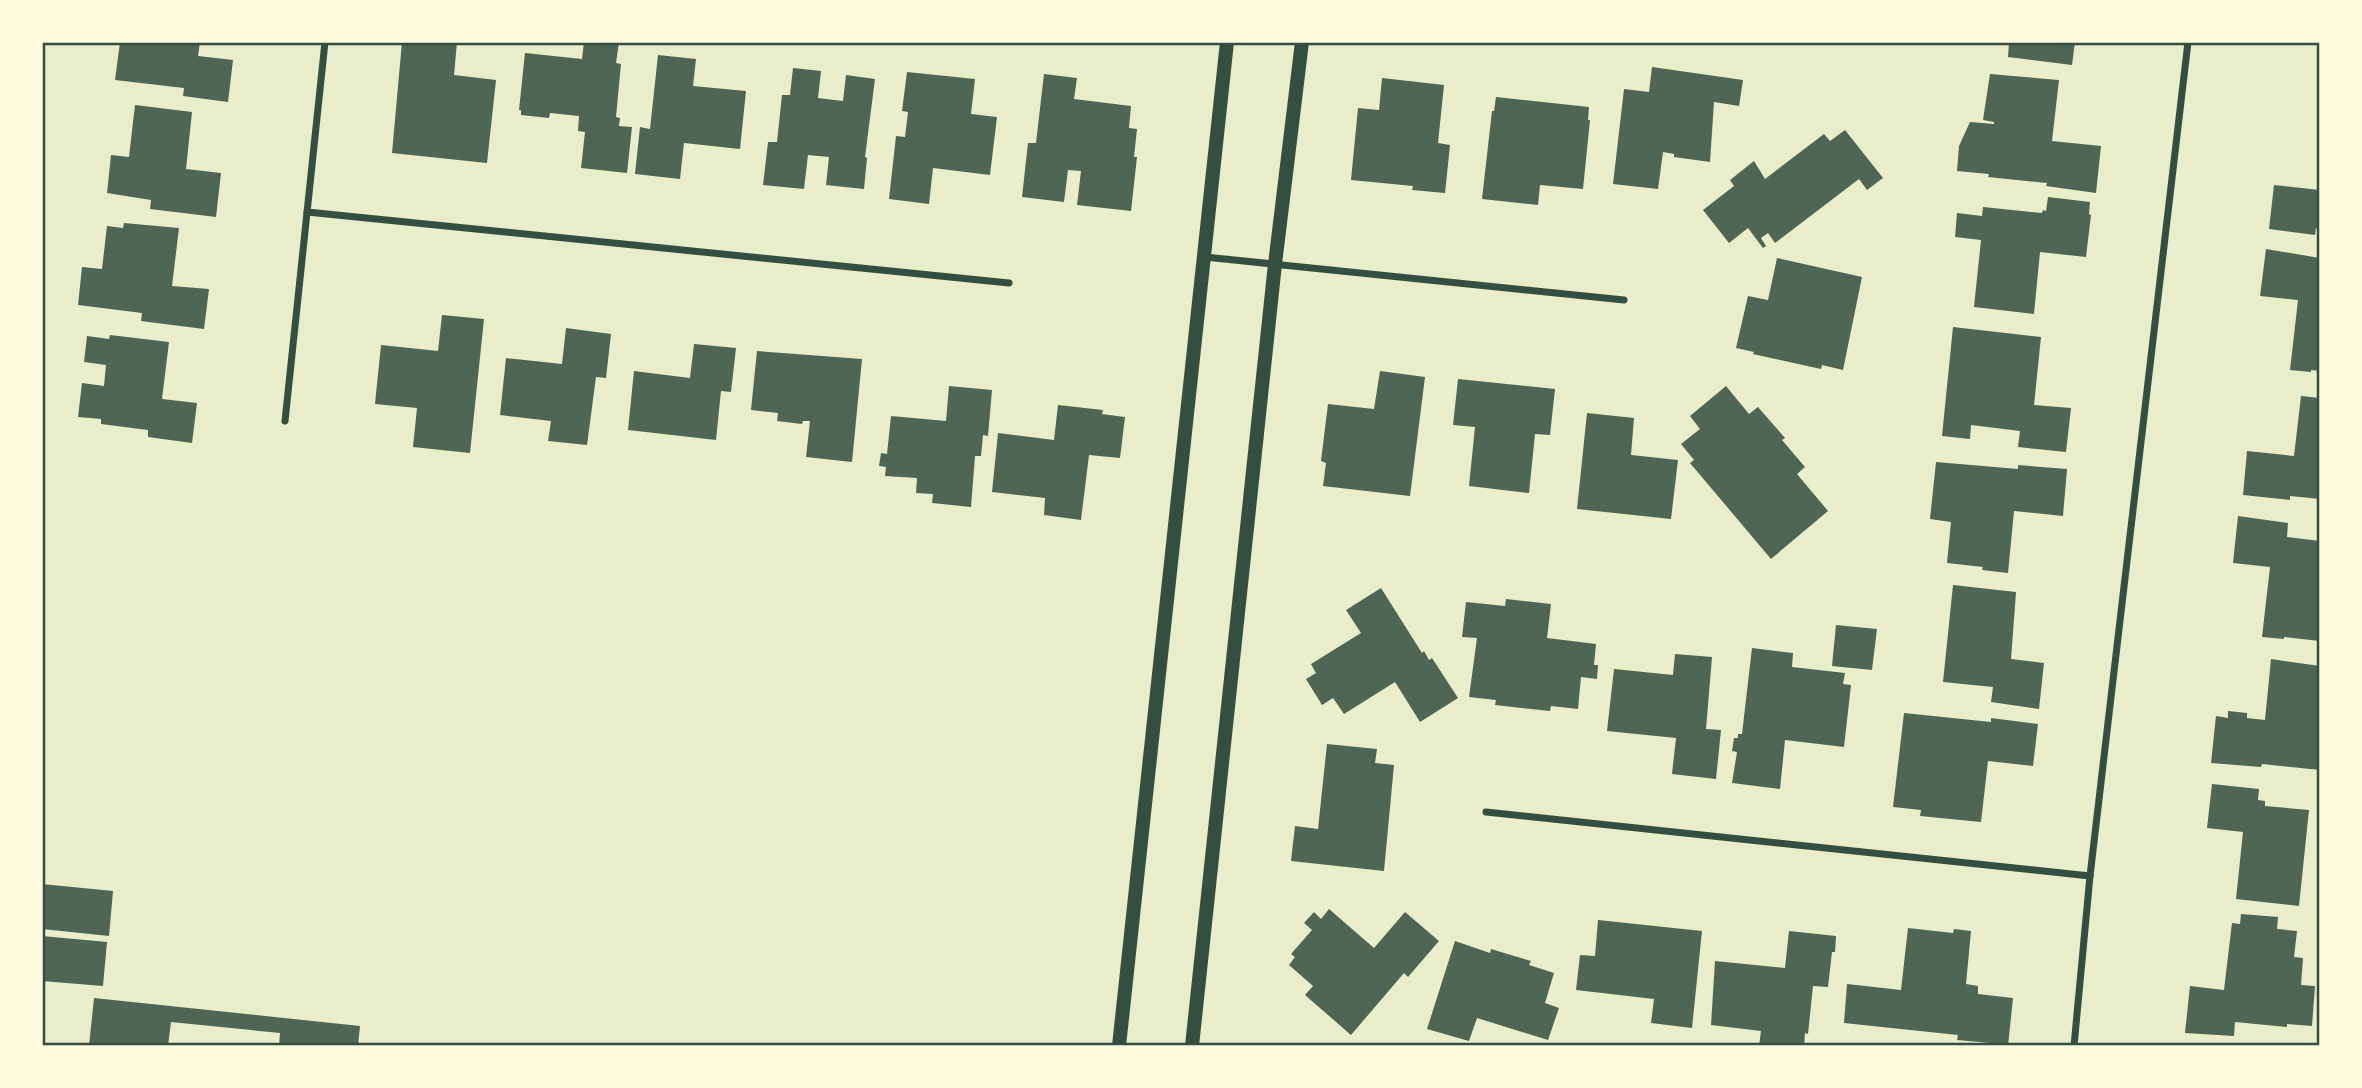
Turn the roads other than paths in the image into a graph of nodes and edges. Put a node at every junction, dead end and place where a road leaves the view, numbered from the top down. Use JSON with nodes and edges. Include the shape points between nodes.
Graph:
{"nodes":[{"id":1,"x":326,"y":42,"type":"edge"},
{"id":2,"x":1227,"y":42,"type":"edge"},
{"id":3,"x":1302,"y":42,"type":"edge"},
{"id":4,"x":2188,"y":42,"type":"edge"},
{"id":5,"x":307,"y":212,"type":"junction"},
{"id":6,"x":1205,"y":257,"type":"junction"},
{"id":7,"x":1276,"y":264,"type":"junction"},
{"id":8,"x":1009,"y":283,"type":"dead end"},
{"id":9,"x":1624,"y":300,"type":"dead end"},
{"id":10,"x":285,"y":421,"type":"dead end"},
{"id":11,"x":1486,"y":812,"type":"dead end"},
{"id":12,"x":2090,"y":876,"type":"junction"},
{"id":13,"x":1119,"y":1046,"type":"edge"},
{"id":14,"x":1192,"y":1046,"type":"edge"},
{"id":15,"x":2074,"y":1046,"type":"edge"}],
"edges":[{"from":1,"to":5,"type":"street"},
{"from":2,"to":6,"type":"main road"},
{"from":3,"to":7,"type":"main road"},
{"from":4,"to":12,"type":"street"},
{"from":5,"to":8,"type":"street"},
{"from":5,"to":10,"type":"street"},
{"from":6,"to":7,"type":"street"},
{"from":6,"to":13,"type":"main road"},
{"from":7,"to":9,"type":"street"},
{"from":7,"to":14,"type":"main road"},
{"from":11,"to":12,"type":"street"},
{"from":12,"to":15,"type":"street"}]}
